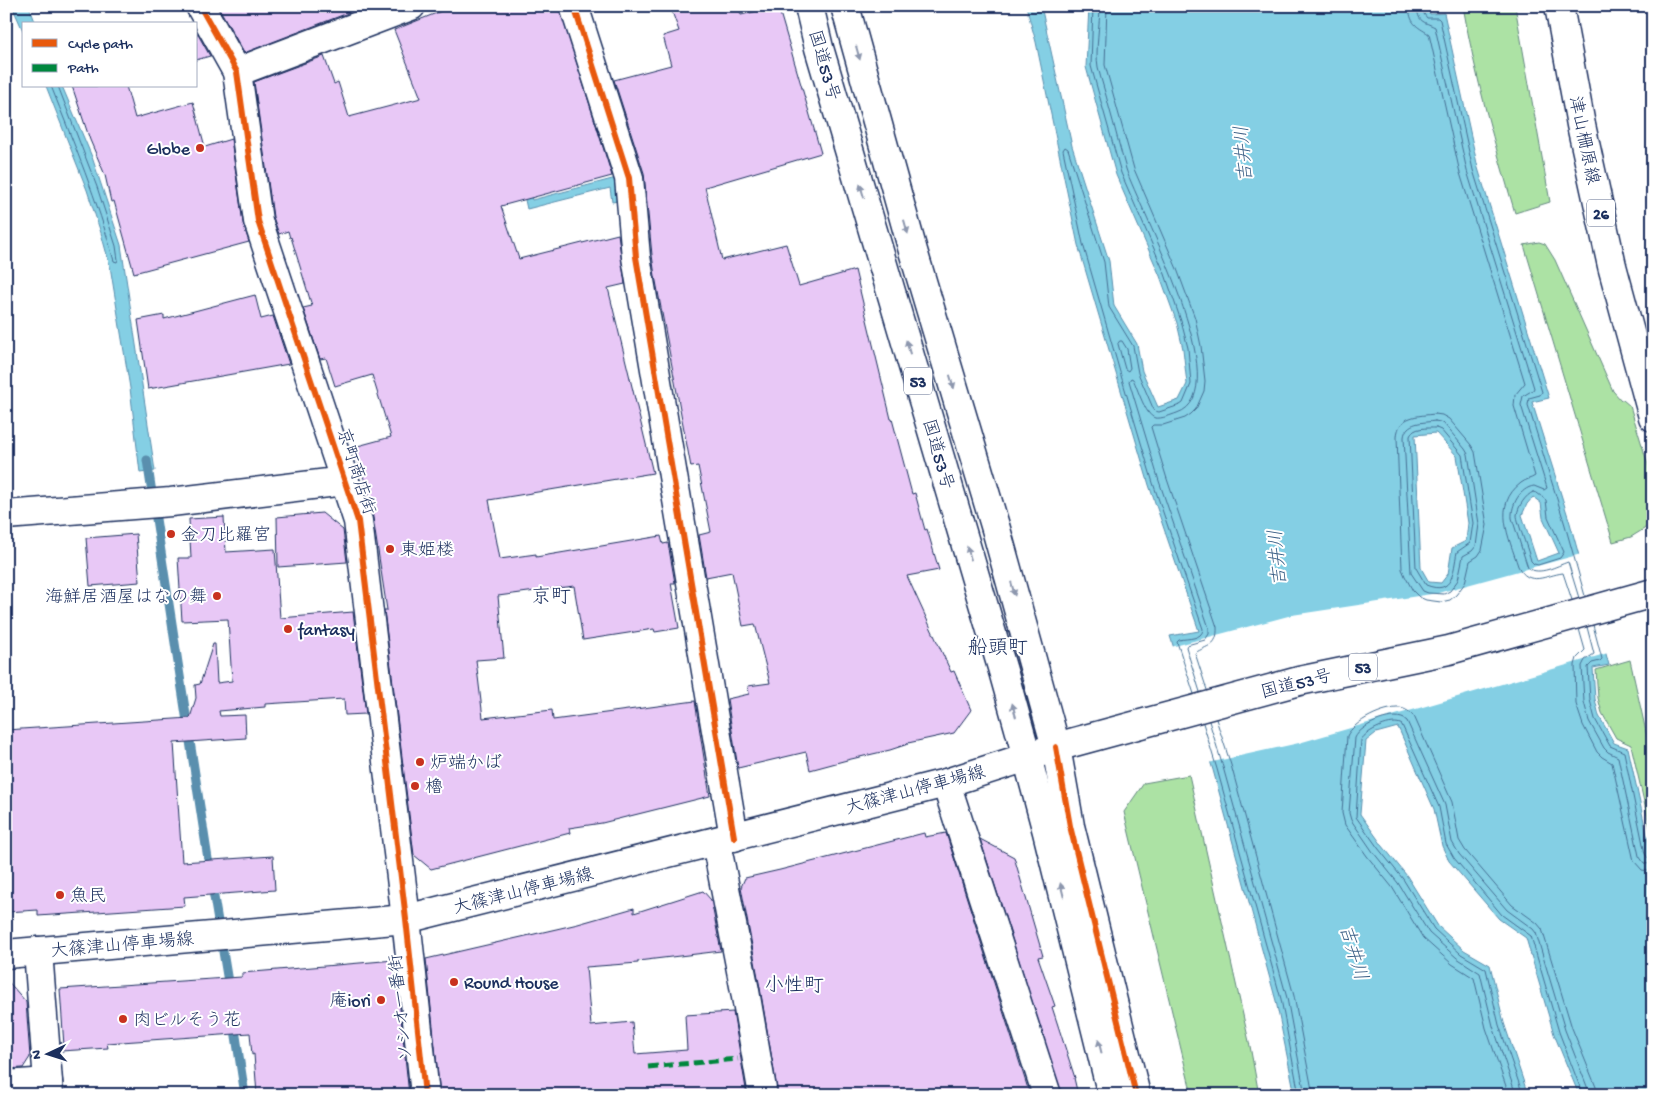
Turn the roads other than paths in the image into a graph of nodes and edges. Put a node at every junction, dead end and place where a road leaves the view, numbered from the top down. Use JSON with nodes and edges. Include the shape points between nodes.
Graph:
{"nodes":[{"id":1,"x":200,"y":6,"type":"edge"},
{"id":2,"x":411,"y":6,"type":"edge"},
{"id":3,"x":574,"y":6,"type":"edge"},
{"id":4,"x":809,"y":6,"type":"edge"},
{"id":5,"x":845,"y":6,"type":"edge"},
{"id":6,"x":1559,"y":6,"type":"edge"},
{"id":7,"x":237,"y":72,"type":"junction"},
{"id":8,"x":1653,"y":417,"type":"edge"},
{"id":9,"x":345,"y":481,"type":"junction"},
{"id":10,"x":6,"y":515,"type":"edge"},
{"id":11,"x":1653,"y":593,"type":"edge"},
{"id":12,"x":1065,"y":745,"type":"junction"},
{"id":13,"x":1027,"y":756,"type":"junction"},
{"id":14,"x":946,"y":783,"type":"junction"},
{"id":15,"x":725,"y":839,"type":"junction"},
{"id":16,"x":406,"y":919,"type":"junction"},
{"id":17,"x":38,"y":951,"type":"junction"},
{"id":18,"x":6,"y":954,"type":"edge"},
{"id":19,"x":6,"y":1085,"type":"edge"},
{"id":20,"x":48,"y":1088,"type":"edge"},
{"id":21,"x":425,"y":1095,"type":"edge"},
{"id":22,"x":763,"y":1095,"type":"edge"},
{"id":23,"x":1047,"y":1095,"type":"edge"},
{"id":24,"x":1112,"y":1095,"type":"edge"},
{"id":25,"x":1136,"y":1095,"type":"edge"}],
"edges":[{"from":1,"to":7,"type":"main road"},
{"from":2,"to":7,"type":"main road"},
{"from":3,"to":15,"type":"main road","via":[[629,178],[636,257]]},
{"from":13,"to":4,"type":"main road","name":"国道53号","number":"53","one_way":true},
{"from":5,"to":12,"type":"main road","name":"国道53号","number":"53","one_way":true,"via":[[913,251]]},
{"from":6,"to":8,"type":"main road","name":"津山柵原線","number":"26","via":[[1612,266]]},
{"from":7,"to":9,"type":"main road","name":"京町商店街","via":[[258,221]]},
{"from":9,"to":10,"type":"main road","via":[[171,502]]},
{"from":9,"to":16,"type":"main road","name":"京町商店街","via":[[358,521]]},
{"from":11,"to":12,"type":"main road","name":"国道53号","number":"53","via":[[1449,650],[1299,680]]},
{"from":12,"to":13,"type":"main road","name":"国道53号","number":"53"},
{"from":12,"to":25,"type":"main road","via":[[1070,826]]},
{"from":13,"to":14,"type":"main road","name":"大篠津山停車場線"},
{"from":24,"to":13,"type":"main road","one_way":true},
{"from":14,"to":15,"type":"main road","name":"大篠津山停車場線"},
{"from":14,"to":23,"type":"main road"},
{"from":15,"to":16,"type":"main road","name":"大篠津山停車場線"},
{"from":15,"to":22,"type":"main road","via":[[745,991]]},
{"from":16,"to":17,"type":"main road","name":"大篠津山停車場線"},
{"from":16,"to":21,"type":"main road","name":"ソシオ一番街"},
{"from":17,"to":18,"type":"main road","name":"大篠津山停車場線"},
{"from":17,"to":20,"type":"main road"},
{"from":19,"to":20,"type":"main road"}]}
